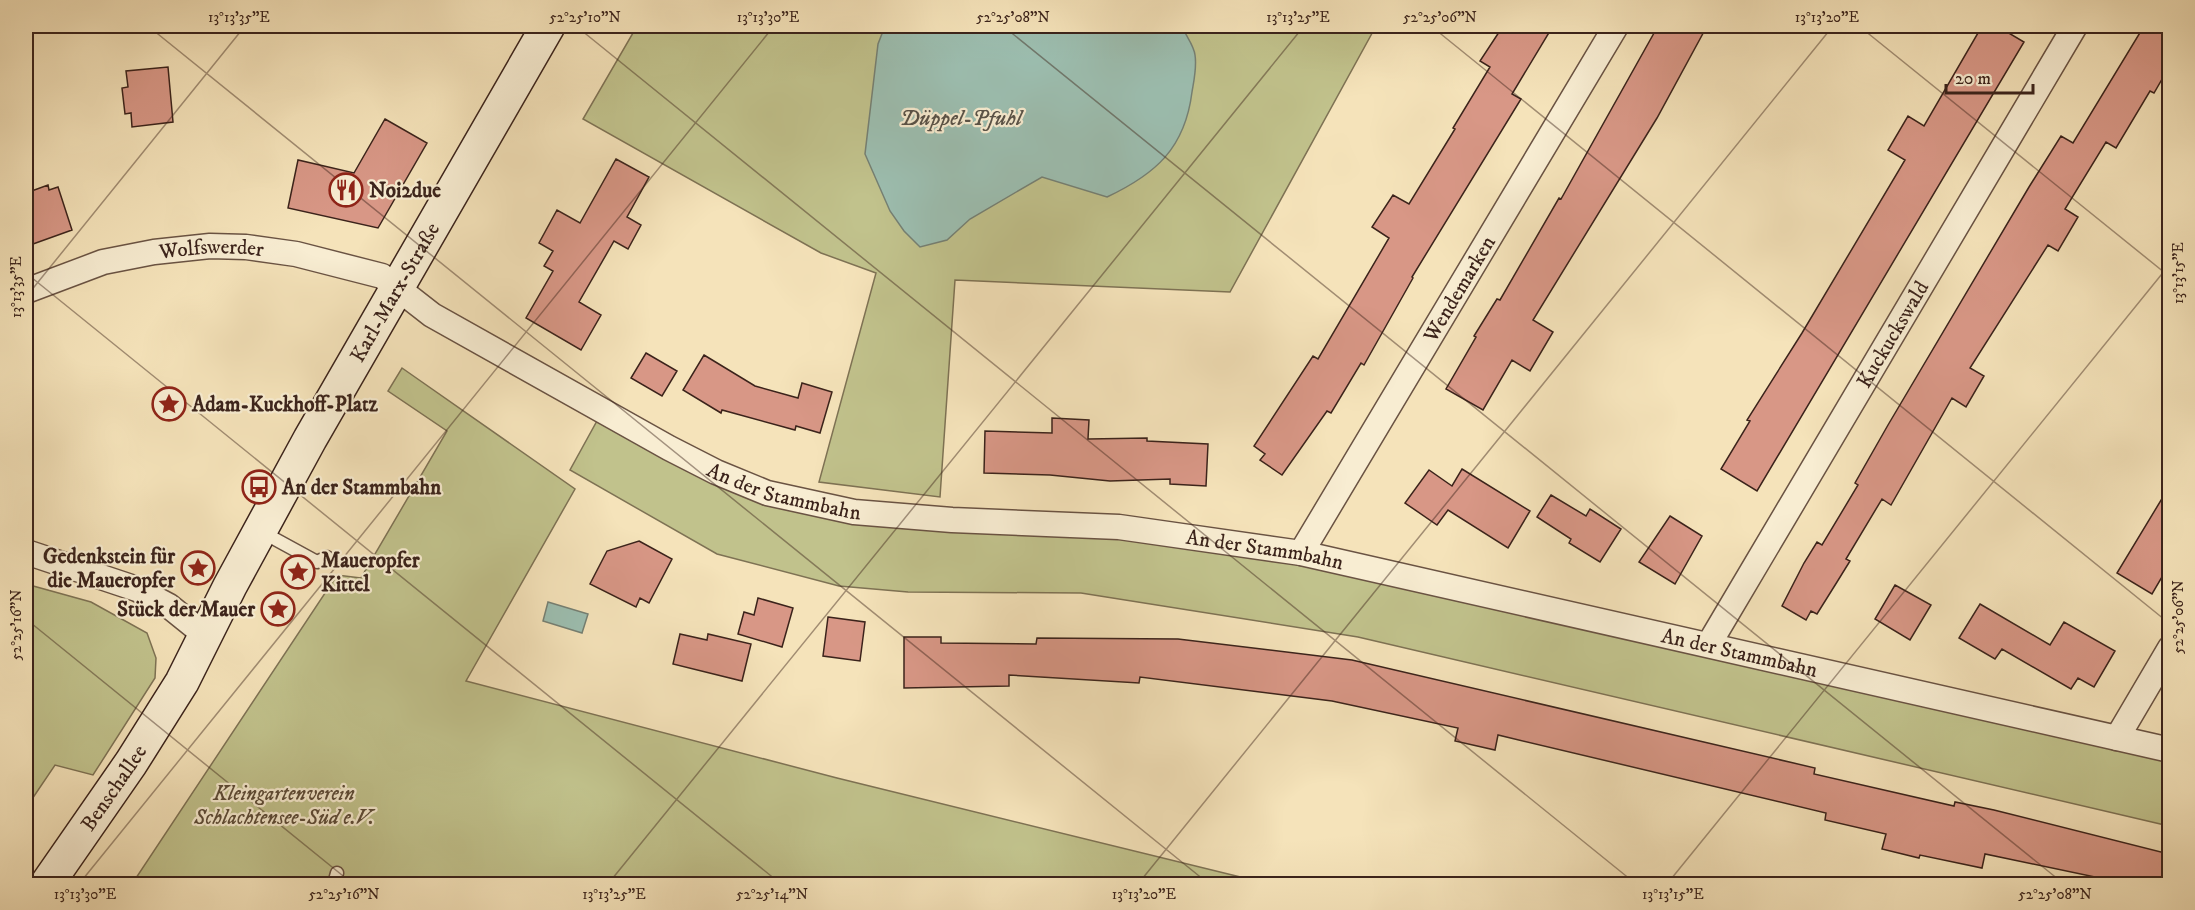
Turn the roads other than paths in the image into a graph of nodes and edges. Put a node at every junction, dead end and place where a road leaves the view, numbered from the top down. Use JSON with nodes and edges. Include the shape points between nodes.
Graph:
{"nodes":[{"id":1,"x":548,"y":26,"type":"edge"},
{"id":2,"x":1616,"y":26,"type":"edge"},
{"id":3,"x":2075,"y":26,"type":"edge"},
{"id":4,"x":396,"y":285,"type":"junction"},
{"id":5,"x":26,"y":291,"type":"edge"},
{"id":6,"x":260,"y":530,"type":"junction"},
{"id":7,"x":26,"y":552,"type":"edge"},
{"id":8,"x":1301,"y":553,"type":"junction"},
{"id":9,"x":327,"y":556,"type":"dead end"},
{"id":10,"x":205,"y":635,"type":"junction"},
{"id":11,"x":1709,"y":644,"type":"junction"},
{"id":12,"x":2169,"y":648,"type":"edge"},
{"id":13,"x":177,"y":689,"type":"joint"},
{"id":14,"x":2116,"y":738,"type":"junction"},
{"id":15,"x":2169,"y":750,"type":"edge"},
{"id":16,"x":47,"y":885,"type":"edge"}],
"edges":[{"from":1,"to":4,"type":"street","name":"Karl-Marx-Straße"},
{"from":2,"to":8,"type":"street","name":"Wendemarken"},
{"from":3,"to":11,"type":"street","name":"Kuckuckswald"},
{"from":4,"to":5,"type":"street","name":"Wolfswerder","via":[[358,268],[296,254],[210,246],[103,262]]},
{"from":4,"to":6,"type":"street","name":"Karl-Marx-Straße"},
{"from":4,"to":8,"type":"street","name":"An der Stammbahn","via":[[432,315],[669,448],[767,493],[854,512],[1119,527]]},
{"from":6,"to":9,"type":"lane","via":[[317,562]]},
{"from":6,"to":10,"type":"street","name":"Karl-Marx-Straße"},
{"from":7,"to":10,"type":"street","via":[[137,589],[170,606]]},
{"from":8,"to":11,"type":"street","name":"An der Stammbahn"},
{"from":10,"to":13,"type":"street","name":"Karl-Marx-Straße"},
{"from":11,"to":14,"type":"street","name":"An der Stammbahn"},
{"from":12,"to":14,"type":"street"},
{"from":13,"to":16,"type":"street","name":"Benschallee"},
{"from":14,"to":15,"type":"street","name":"An der Stammbahn"}]}
